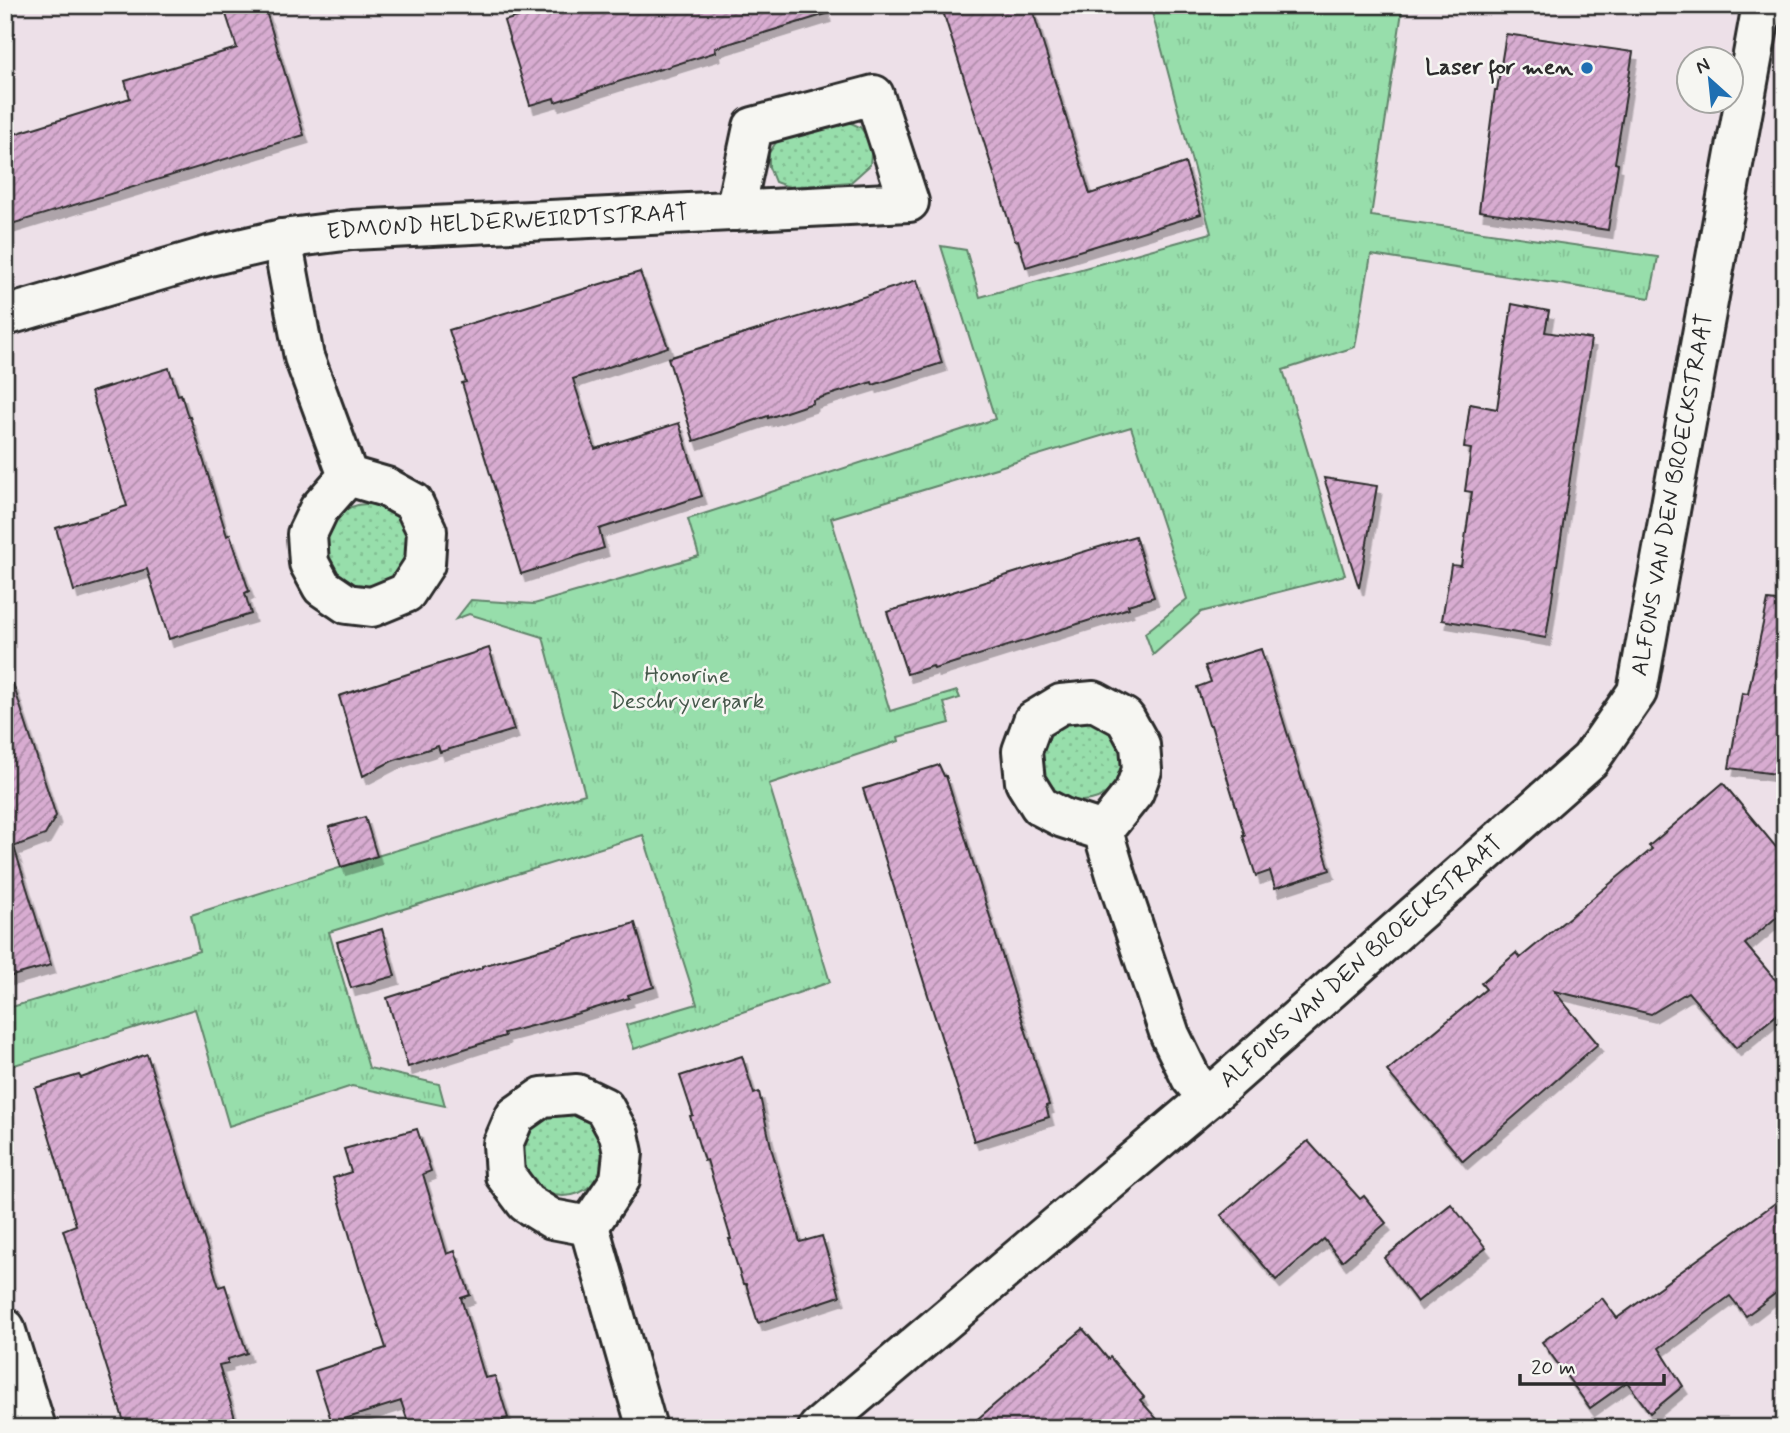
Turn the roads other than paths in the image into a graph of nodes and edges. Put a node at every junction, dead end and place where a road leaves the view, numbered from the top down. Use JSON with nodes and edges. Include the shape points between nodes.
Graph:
{"nodes":[{"id":1,"x":1762,"y":5,"type":"edge"},
{"id":2,"x":735,"y":211,"type":"junction"},
{"id":3,"x":282,"y":239,"type":"junction"},
{"id":4,"x":5,"y":316,"type":"edge"},
{"id":5,"x":348,"y":476,"type":"dead end"},
{"id":6,"x":1102,"y":831,"type":"dead end"},
{"id":7,"x":1208,"y":1098,"type":"junction"},
{"id":8,"x":589,"y":1226,"type":"dead end"},
{"id":9,"x":5,"y":1328,"type":"edge"},
{"id":10,"x":36,"y":1428,"type":"edge"},
{"id":11,"x":647,"y":1428,"type":"edge"},
{"id":12,"x":818,"y":1428,"type":"edge"}],
"edges":[{"from":1,"to":7,"type":"street","name":"ALFONS VAN DEN BROECKSTRAAT","via":[[1637,692],[1590,760]]},
{"from":2,"to":2,"type":"street","name":"EDMOND HELDERWEIRDTSTRAAT","via":[[909,202],[874,95],[753,127]]},
{"from":2,"to":3,"type":"street","name":"EDMOND HELDERWEIRDTSTRAAT","via":[[352,230]]},
{"from":3,"to":4,"type":"street","name":"EDMOND HELDERWEIRDTSTRAAT"},
{"from":3,"to":5,"type":"street","via":[[304,356]]},
{"from":6,"to":7,"type":"street","name":"ALFONS VAN DEN BROECKSTRAAT","via":[[1170,1035],[1191,1078]]},
{"from":7,"to":12,"type":"street","name":"ALFONS VAN DEN BROECKSTRAAT"},
{"from":8,"to":11,"type":"street"},
{"from":9,"to":10,"type":"street"}]}
